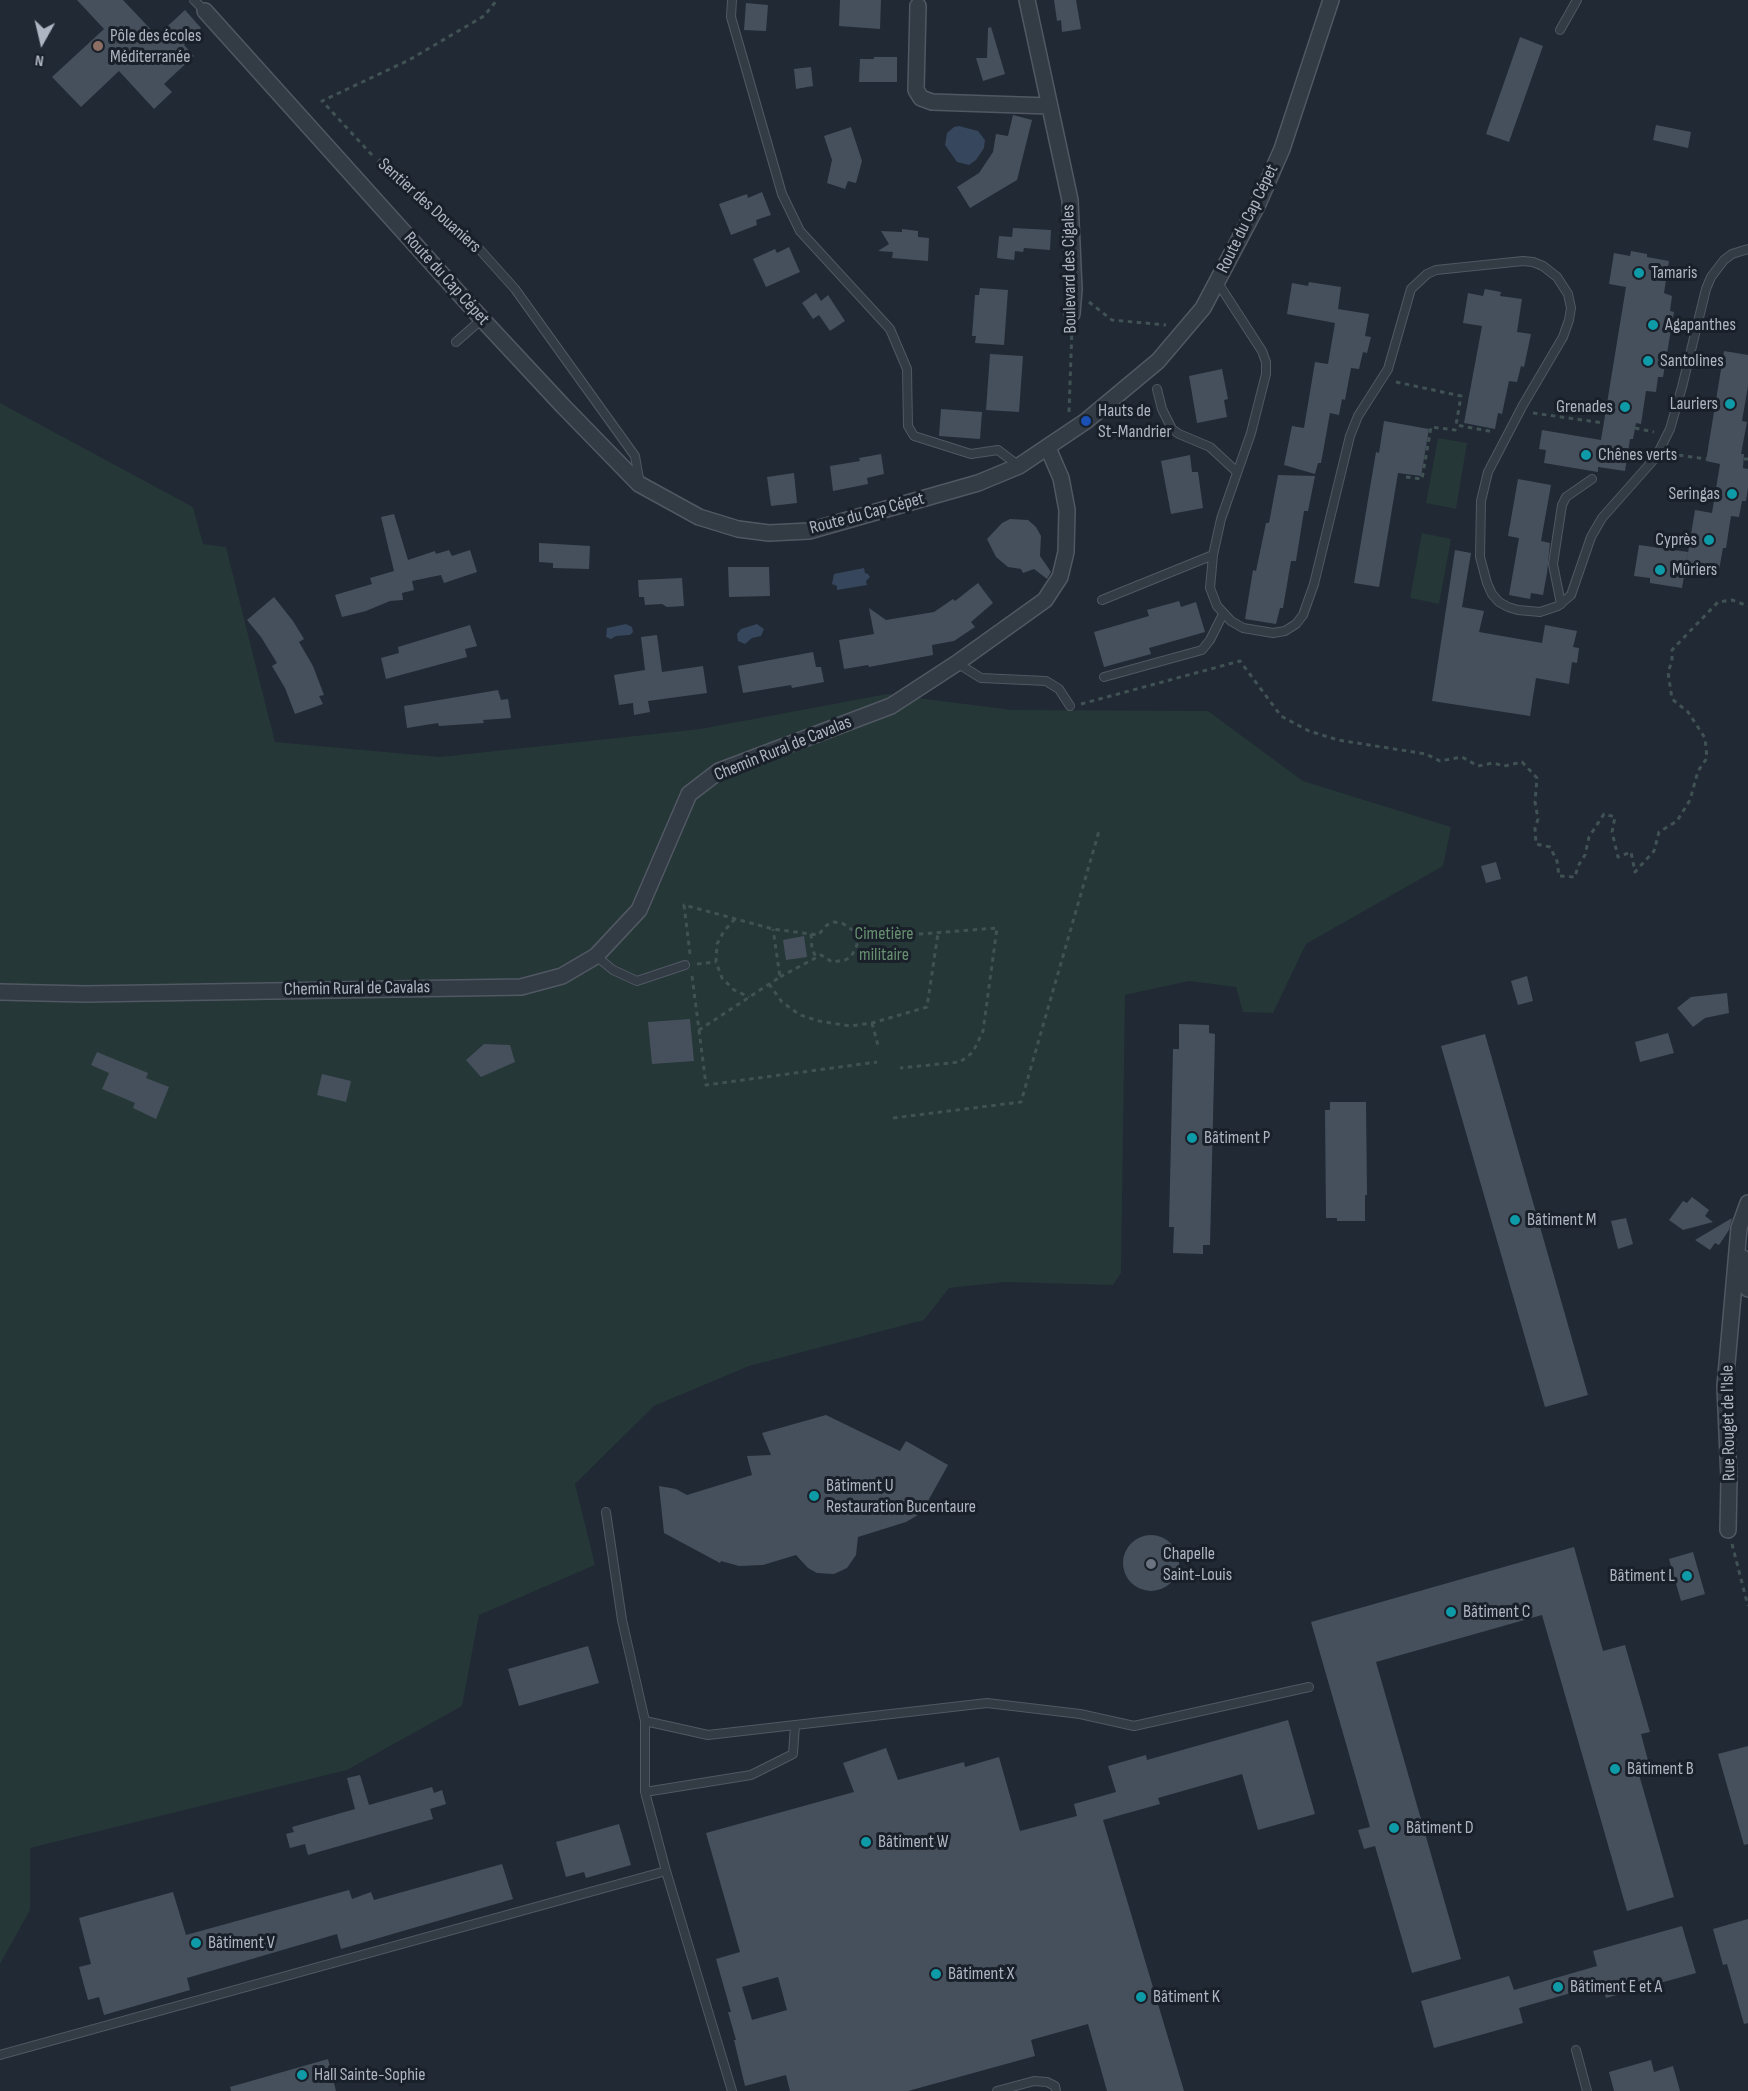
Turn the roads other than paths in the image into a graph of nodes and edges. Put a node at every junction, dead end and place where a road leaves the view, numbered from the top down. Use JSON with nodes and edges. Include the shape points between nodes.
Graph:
{"nodes":[{"id":1,"x":194,"y":0,"type":"edge"},
{"id":2,"x":732,"y":0,"type":"edge"},
{"id":3,"x":1027,"y":0,"type":"edge"},
{"id":4,"x":1330,"y":0,"type":"edge"},
{"id":5,"x":1577,"y":0,"type":"edge"},
{"id":6,"x":918,"y":6,"type":"dead end"},
{"id":7,"x":205,"y":11,"type":"joint"},
{"id":8,"x":1560,"y":30,"type":"dead end"},
{"id":9,"x":1049,"y":106,"type":"junction"},
{"id":10,"x":382,"y":163,"type":"road end"},
{"id":11,"x":1748,"y":249,"type":"edge"},
{"id":12,"x":1218,"y":282,"type":"junction"},
{"id":13,"x":1072,"y":314,"type":"road end"},
{"id":14,"x":482,"y":319,"type":"junction"},
{"id":15,"x":456,"y":342,"type":"dead end"},
{"id":16,"x":1157,"y":389,"type":"dead end"},
{"id":17,"x":1048,"y":448,"type":"junction"},
{"id":18,"x":1019,"y":466,"type":"junction"},
{"id":19,"x":1238,"y":472,"type":"junction"},
{"id":20,"x":1592,"y":479,"type":"dead end"},
{"id":21,"x":639,"y":484,"type":"junction"},
{"id":22,"x":1213,"y":555,"type":"junction"},
{"id":23,"x":1102,"y":600,"type":"dead end"},
{"id":24,"x":1561,"y":604,"type":"junction"},
{"id":25,"x":1224,"y":614,"type":"junction"},
{"id":26,"x":957,"y":663,"type":"junction"},
{"id":27,"x":1104,"y":676,"type":"dead end"},
{"id":28,"x":1070,"y":706,"type":"road end"},
{"id":29,"x":596,"y":956,"type":"junction"},
{"id":30,"x":688,"y":965,"type":"road end"},
{"id":31,"x":0,"y":992,"type":"edge"},
{"id":32,"x":1748,"y":1203,"type":"edge"},
{"id":33,"x":1739,"y":1228,"type":"junction"},
{"id":34,"x":1748,"y":1289,"type":"edge"},
{"id":35,"x":606,"y":1512,"type":"dead end"},
{"id":36,"x":1728,"y":1530,"type":"road end"},
{"id":37,"x":1309,"y":1687,"type":"dead end"},
{"id":38,"x":645,"y":1721,"type":"junction"},
{"id":39,"x":795,"y":1725,"type":"junction"},
{"id":40,"x":645,"y":1792,"type":"junction"},
{"id":41,"x":666,"y":1871,"type":"junction"},
{"id":42,"x":1576,"y":2050,"type":"dead end"},
{"id":43,"x":0,"y":2055,"type":"edge"},
{"id":44,"x":732,"y":2091,"type":"edge"},
{"id":45,"x":997,"y":2091,"type":"edge"},
{"id":46,"x":1056,"y":2091,"type":"edge"},
{"id":47,"x":1587,"y":2091,"type":"edge"}],
"edges":[{"from":1,"to":7,"type":"lane"},
{"from":2,"to":18,"type":"lane","via":[[731,17],[782,194],[800,231],[890,329],[907,369],[908,426],[914,436],[971,454],[998,450]]},
{"from":3,"to":9,"type":"street","name":"Boulevard des Cigales"},
{"from":4,"to":12,"type":"street","name":"Route du Cap Cépet","via":[[1282,149]]},
{"from":5,"to":8,"type":"lane"},
{"from":6,"to":9,"type":"street","via":[[916,90],[921,98],[932,102]]},
{"from":7,"to":14,"type":"street","name":"Route du Cap Cépet"},
{"from":9,"to":13,"type":"street","name":"Boulevard des Cigales","via":[[1070,200]]},
{"from":10,"to":21,"type":"lane","name":"Sentier des Douaniers","via":[[481,251],[515,290],[634,456]]},
{"from":11,"to":24,"type":"lane","via":[[1724,260],[1711,277],[1667,434],[1641,475],[1602,518],[1591,537],[1571,596]]},
{"from":12,"to":17,"type":"street","name":"Route du Cap Cépet","via":[[1189,327],[1158,361]]},
{"from":12,"to":19,"type":"lane","via":[[1266,362],[1259,402]]},
{"from":14,"to":15,"type":"lane"},
{"from":14,"to":21,"type":"street","name":"Route du Cap Cépet"},
{"from":16,"to":19,"type":"lane","via":[[1172,429],[1210,447]]},
{"from":17,"to":18,"type":"street","name":"Route du Cap Cépet"},
{"from":17,"to":26,"type":"street","name":"Chemin Rural de Cavalas","via":[[1061,478],[1067,510],[1066,552],[1060,577],[1045,600]]},
{"from":18,"to":21,"type":"street","name":"Route du Cap Cépet","via":[[978,483],[809,531],[769,533],[738,529],[699,517]]},
{"from":19,"to":22,"type":"lane"},
{"from":20,"to":24,"type":"lane","via":[[1566,497],[1562,505],[1552,564]]},
{"from":22,"to":23,"type":"lane"},
{"from":22,"to":25,"type":"lane","via":[[1210,588]]},
{"from":24,"to":25,"type":"lane","via":[[1540,612],[1518,610],[1498,602],[1487,583],[1480,556],[1481,501],[1488,472],[1563,337],[1571,308],[1563,284],[1551,271],[1523,261],[1436,270],[1411,289],[1383,379],[1358,416],[1350,436],[1304,615],[1284,631],[1273,633],[1243,628]]},
{"from":25,"to":27,"type":"lane","via":[[1202,650]]},
{"from":26,"to":28,"type":"lane","via":[[981,678],[1046,681],[1059,689]]},
{"from":26,"to":29,"type":"street","name":"Chemin Rural de Cavalas","via":[[891,706],[719,771],[689,794],[639,910]]},
{"from":29,"to":30,"type":"lane","via":[[613,970],[637,981]]},
{"from":29,"to":31,"type":"street","name":"Chemin Rural de Cavalas","via":[[561,976],[521,987]]},
{"from":32,"to":33,"type":"street","name":"Rue Rouget de l'Isle"},
{"from":33,"to":34,"type":"street"},
{"from":33,"to":36,"type":"street","name":"Rue Rouget de l'Isle","via":[[1725,1386],[1730,1479]]},
{"from":35,"to":38,"type":"lane","via":[[622,1620]]},
{"from":37,"to":39,"type":"lane","via":[[1134,1726],[1080,1714],[987,1703]]},
{"from":38,"to":39,"type":"lane","via":[[708,1735]]},
{"from":38,"to":40,"type":"lane"},
{"from":39,"to":40,"type":"lane","via":[[793,1754],[751,1775]]},
{"from":40,"to":41,"type":"lane"},
{"from":41,"to":43,"type":"lane"},
{"from":41,"to":44,"type":"lane"},
{"from":42,"to":47,"type":"lane"},
{"from":45,"to":46,"type":"lane","via":[[1034,2081],[1047,2082]]}]}
